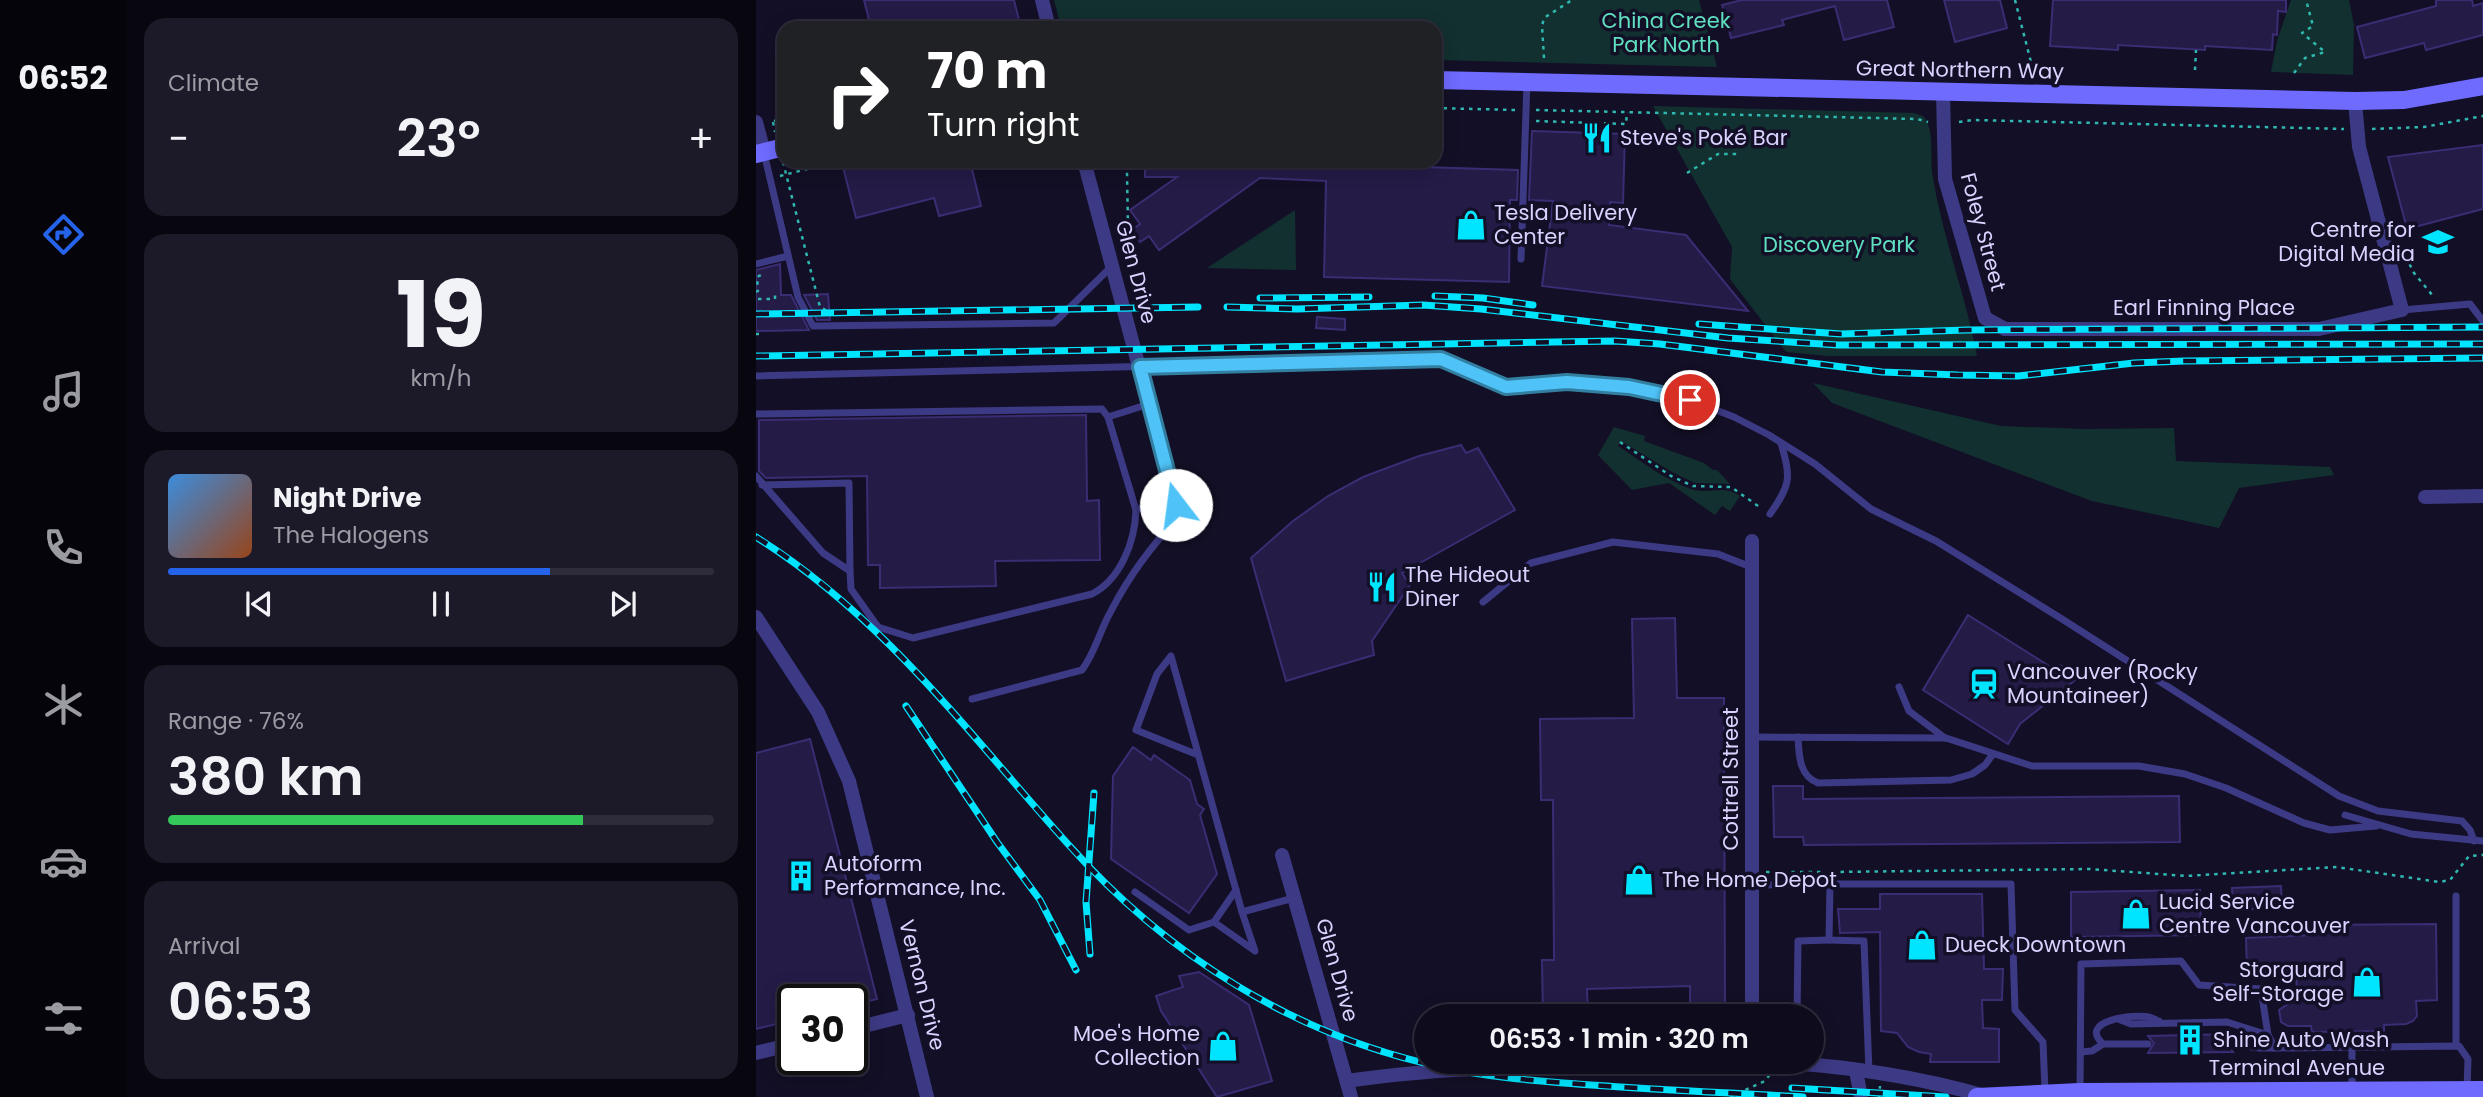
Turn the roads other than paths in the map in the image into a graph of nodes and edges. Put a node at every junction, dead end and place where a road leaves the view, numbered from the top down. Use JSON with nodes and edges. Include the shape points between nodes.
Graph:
{"nodes":[{"id":1,"x":1042,"y":0,"type":"edge"},
{"id":2,"x":1047,"y":21,"type":"edge"},
{"id":3,"x":1442,"y":80,"type":"edge"},
{"id":4,"x":1527,"y":82,"type":"junction"},
{"id":5,"x":2483,"y":86,"type":"edge"},
{"id":6,"x":1944,"y":92,"type":"junction"},
{"id":7,"x":2355,"y":101,"type":"junction"},
{"id":8,"x":763,"y":122,"type":"edge"},
{"id":9,"x":777,"y":149,"type":"edge"},
{"id":10,"x":760,"y":153,"type":"edge"},
{"id":11,"x":1086,"y":168,"type":"edge"},
{"id":12,"x":788,"y":256,"type":"junction"},
{"id":13,"x":1521,"y":259,"type":"dead end"},
{"id":14,"x":756,"y":264,"type":"edge"},
{"id":15,"x":1113,"y":265,"type":"junction"},
{"id":16,"x":2402,"y":310,"type":"junction"},
{"id":17,"x":2483,"y":321,"type":"edge"},
{"id":18,"x":2005,"y":329,"type":"joint"},
{"id":19,"x":1140,"y":367,"type":"junction"},
{"id":20,"x":756,"y":376,"type":"edge"},
{"id":21,"x":1149,"y":404,"type":"junction"},
{"id":22,"x":756,"y":414,"type":"edge"},
{"id":23,"x":1108,"y":417,"type":"junction"},
{"id":24,"x":1780,"y":443,"type":"junction"},
{"id":25,"x":756,"y":476,"type":"edge"},
{"id":26,"x":762,"y":485,"type":"junction"},
{"id":27,"x":2483,"y":496,"type":"edge"},
{"id":28,"x":2426,"y":497,"type":"dead end"},
{"id":29,"x":1174,"y":498,"type":"junction"},
{"id":30,"x":1136,"y":510,"type":"junction"},
{"id":31,"x":1770,"y":513,"type":"road end"},
{"id":32,"x":1179,"y":517,"type":"joint"},
{"id":33,"x":1752,"y":541,"type":"dead end"},
{"id":34,"x":1752,"y":567,"type":"junction"},
{"id":35,"x":850,"y":571,"type":"junction"},
{"id":36,"x":1483,"y":602,"type":"dead end"},
{"id":37,"x":756,"y":617,"type":"edge"},
{"id":38,"x":1899,"y":687,"type":"dead end"},
{"id":39,"x":972,"y":699,"type":"dead end"},
{"id":40,"x":1752,"y":737,"type":"junction"},
{"id":41,"x":1798,"y":737,"type":"junction"},
{"id":42,"x":1946,"y":738,"type":"junction"},
{"id":43,"x":1993,"y":754,"type":"junction"},
{"id":44,"x":1198,"y":755,"type":"junction"},
{"id":45,"x":2345,"y":815,"type":"dead end"},
{"id":46,"x":2376,"y":826,"type":"junction"},
{"id":47,"x":2474,"y":841,"type":"junction"},
{"id":48,"x":2483,"y":841,"type":"edge"},
{"id":49,"x":1282,"y":855,"type":"dead end"},
{"id":50,"x":1752,"y":878,"type":"junction"},
{"id":51,"x":1830,"y":884,"type":"junction"},
{"id":52,"x":1135,"y":891,"type":"dead end"},
{"id":53,"x":1236,"y":891,"type":"junction"},
{"id":54,"x":2456,"y":896,"type":"dead end"},
{"id":55,"x":1294,"y":898,"type":"junction"},
{"id":56,"x":1242,"y":912,"type":"junction"},
{"id":57,"x":1214,"y":922,"type":"junction"},
{"id":58,"x":1829,"y":940,"type":"junction"},
{"id":59,"x":1752,"y":1004,"type":"edge"},
{"id":60,"x":1797,"y":1004,"type":"edge"},
{"id":61,"x":908,"y":1015,"type":"junction"},
{"id":62,"x":868,"y":1025,"type":"edge"},
{"id":63,"x":2268,"y":1035,"type":"junction"},
{"id":64,"x":2103,"y":1044,"type":"junction"},
{"id":65,"x":2148,"y":1044,"type":"dead end"},
{"id":66,"x":2233,"y":1044,"type":"dead end"},
{"id":67,"x":2352,"y":1046,"type":"junction"},
{"id":68,"x":2456,"y":1046,"type":"junction"},
{"id":69,"x":777,"y":1048,"type":"edge"},
{"id":70,"x":2275,"y":1048,"type":"junction"},
{"id":71,"x":2081,"y":1052,"type":"junction"},
{"id":72,"x":756,"y":1053,"type":"edge"},
{"id":73,"x":1824,"y":1066,"type":"edge"},
{"id":74,"x":1414,"y":1072,"type":"edge"},
{"id":75,"x":1863,"y":1072,"type":"junction"},
{"id":76,"x":1347,"y":1081,"type":"junction"},
{"id":77,"x":2475,"y":1090,"type":"edge"},
{"id":78,"x":2080,"y":1092,"type":"junction"},
{"id":79,"x":2045,"y":1094,"type":"junction"},
{"id":80,"x":2352,"y":1094,"type":"edge"},
{"id":81,"x":927,"y":1097,"type":"edge"},
{"id":82,"x":1351,"y":1097,"type":"edge"},
{"id":83,"x":1861,"y":1097,"type":"edge"},
{"id":84,"x":1981,"y":1097,"type":"edge"}],
"edges":[{"from":1,"to":2,"type":"street"},
{"from":3,"to":4,"type":"main road","name":"Great Northern Way"},
{"from":4,"to":6,"type":"main road","name":"Great Northern Way"},
{"from":4,"to":13,"type":"lane"},
{"from":5,"to":7,"type":"main road","name":"Great Northern Way","via":[[2404,100]]},
{"from":6,"to":7,"type":"main road","name":"Great Northern Way"},
{"from":6,"to":18,"type":"street","name":"Foley Street","via":[[1945,179],[1985,318]]},
{"from":7,"to":16,"type":"street","via":[[2359,147]]},
{"from":8,"to":10,"type":"street"},
{"from":9,"to":10,"type":"main road"},
{"from":10,"to":12,"type":"lane"},
{"from":11,"to":15,"type":"street","name":"Glen Drive"},
{"from":12,"to":14,"type":"lane"},
{"from":12,"to":15,"type":"lane","via":[[798,297],[813,326],[1054,323]]},
{"from":15,"to":19,"type":"street","name":"Glen Drive"},
{"from":16,"to":17,"type":"lane","via":[[2470,304]]},
{"from":16,"to":18,"type":"street","name":"Earl Finning Place","via":[[2319,329]]},
{"from":19,"to":20,"type":"lane"},
{"from":19,"to":21,"type":"street","name":"Glen Drive"},
{"from":19,"to":24,"type":"lane","via":[[1441,359],[1506,387],[1567,382],[1629,387],[1690,400],[1734,417]]},
{"from":21,"to":23,"type":"lane"},
{"from":21,"to":29,"type":"street","name":"Glen Drive"},
{"from":22,"to":23,"type":"lane","via":[[1102,409]]},
{"from":23,"to":30,"type":"lane"},
{"from":24,"to":31,"type":"lane","via":[[1788,482]]},
{"from":24,"to":47,"type":"lane","via":[[1815,464],[1871,509],[1936,541],[2339,796],[2378,811],[2462,821]]},
{"from":25,"to":26,"type":"lane"},
{"from":26,"to":35,"type":"lane","via":[[823,553]]},
{"from":26,"to":35,"type":"lane","via":[[849,483]]},
{"from":27,"to":28,"type":"street"},
{"from":29,"to":30,"type":"lane"},
{"from":29,"to":32,"type":"street","name":"Glen Drive"},
{"from":30,"to":35,"type":"lane","via":[[1131,545],[1103,588],[914,638],[877,627],[851,589]]},
{"from":32,"to":39,"type":"lane","via":[[1159,537],[1124,589],[1082,670]]},
{"from":33,"to":34,"type":"street","name":"Cottrell Street"},
{"from":34,"to":36,"type":"lane","via":[[1718,554],[1613,542],[1531,563]]},
{"from":34,"to":40,"type":"street","name":"Cottrell Street"},
{"from":37,"to":61,"type":"street","name":"Vernon Drive","via":[[818,712],[849,781]]},
{"from":38,"to":42,"type":"lane","via":[[1909,711]]},
{"from":40,"to":41,"type":"lane"},
{"from":40,"to":50,"type":"street","name":"Cottrell Street"},
{"from":41,"to":42,"type":"lane"},
{"from":41,"to":43,"type":"lane","via":[[1802,767],[1818,783],[1951,780],[1972,774]]},
{"from":42,"to":43,"type":"lane"},
{"from":43,"to":46,"type":"lane","via":[[2032,766],[2139,766],[2185,774],[2304,823],[2330,830]]},
{"from":44,"to":44,"type":"lane","via":[[1185,705],[1171,656],[1157,674],[1136,730]]},
{"from":44,"to":53,"type":"lane"},
{"from":45,"to":46,"type":"lane"},
{"from":46,"to":47,"type":"lane"},
{"from":47,"to":48,"type":"lane"},
{"from":49,"to":55,"type":"street","name":"Glen Drive"},
{"from":50,"to":51,"type":"lane"},
{"from":50,"to":59,"type":"street","name":"Cottrell Street"},
{"from":51,"to":58,"type":"lane"},
{"from":51,"to":79,"type":"lane","via":[[2011,884],[2015,1010],[2043,1042]]},
{"from":52,"to":57,"type":"lane","via":[[1189,930]]},
{"from":53,"to":56,"type":"lane"},
{"from":53,"to":57,"type":"lane"},
{"from":54,"to":68,"type":"lane"},
{"from":55,"to":56,"type":"lane"},
{"from":55,"to":76,"type":"street","name":"Glen Drive"},
{"from":56,"to":57,"type":"lane","via":[[1255,951]]},
{"from":58,"to":60,"type":"lane","via":[[1798,941]]},
{"from":58,"to":75,"type":"lane","via":[[1864,941]]},
{"from":61,"to":62,"type":"street"},
{"from":61,"to":81,"type":"street","name":"Vernon Drive"},
{"from":63,"to":64,"type":"lane","via":[[2227,1022],[2162,1022],[2149,1017],[2106,1020],[2097,1033]]},
{"from":63,"to":70,"type":"lane"},
{"from":63,"to":71,"type":"lane","via":[[2260,989],[2199,985],[2181,961],[2081,964]]},
{"from":64,"to":65,"type":"lane"},
{"from":64,"to":71,"type":"lane"},
{"from":66,"to":70,"type":"lane"},
{"from":67,"to":68,"type":"lane"},
{"from":67,"to":70,"type":"lane"},
{"from":67,"to":80,"type":"lane"},
{"from":68,"to":77,"type":"lane","via":[[2468,1059]]},
{"from":69,"to":72,"type":"street"},
{"from":71,"to":78,"type":"lane"},
{"from":73,"to":75,"type":"street","name":"Terminal Avenue"},
{"from":74,"to":76,"type":"street"},
{"from":75,"to":83,"type":"street"},
{"from":75,"to":84,"type":"street","name":"Terminal Avenue","via":[[1955,1087]]},
{"from":76,"to":82,"type":"street","name":"Glen Drive"},
{"from":77,"to":80,"type":"main road","name":"Terminal Avenue"},
{"from":78,"to":79,"type":"main road","name":"Terminal Avenue"},
{"from":78,"to":80,"type":"main road","name":"Terminal Avenue"},
{"from":79,"to":84,"type":"main road","name":"Terminal Avenue"}]}
